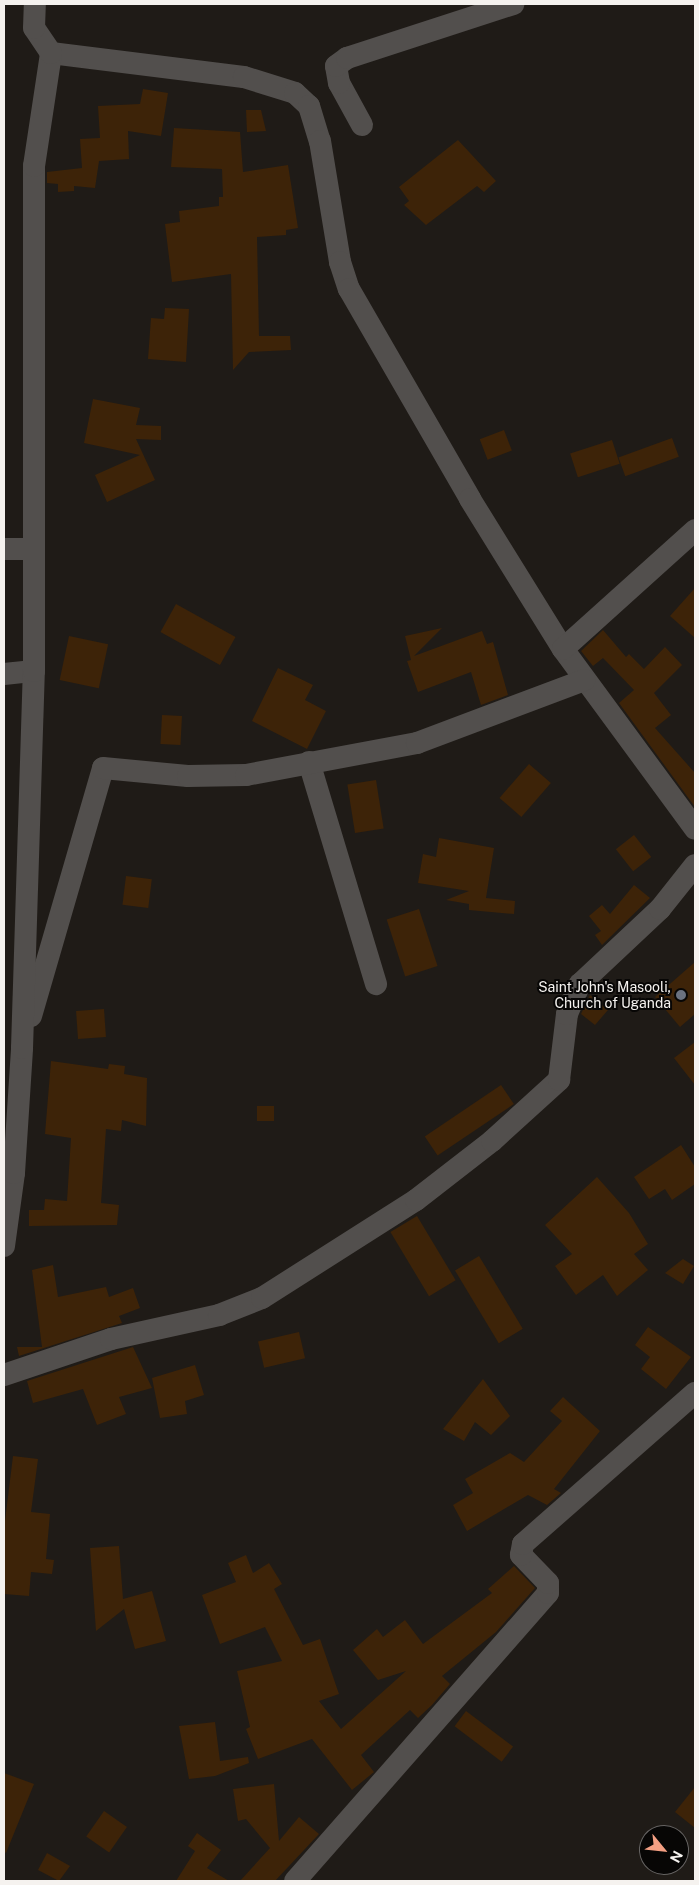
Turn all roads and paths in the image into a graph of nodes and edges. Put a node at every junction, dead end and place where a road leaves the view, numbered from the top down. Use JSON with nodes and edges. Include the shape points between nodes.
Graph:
{"nodes":[{"id":1,"x":35,"y":4,"type":"edge"},
{"id":2,"x":513,"y":4,"type":"edge"},
{"id":3,"x":51,"y":53,"type":"junction"},
{"id":4,"x":362,"y":124,"type":"dead end"},
{"id":5,"x":695,"y":530,"type":"edge"},
{"id":6,"x":4,"y":549,"type":"edge"},
{"id":7,"x":32,"y":549,"type":"junction"},
{"id":8,"x":563,"y":649,"type":"junction"},
{"id":9,"x":34,"y":671,"type":"junction"},
{"id":10,"x":4,"y":674,"type":"edge"},
{"id":11,"x":585,"y":680,"type":"junction"},
{"id":12,"x":309,"y":762,"type":"junction"},
{"id":13,"x":695,"y":829,"type":"edge"},
{"id":14,"x":695,"y":864,"type":"edge"},
{"id":15,"x":376,"y":984,"type":"dead end"},
{"id":16,"x":22,"y":1048,"type":"junction"},
{"id":17,"x":4,"y":1246,"type":"edge"},
{"id":18,"x":4,"y":1375,"type":"edge"},
{"id":19,"x":695,"y":1393,"type":"edge"},
{"id":20,"x":295,"y":1881,"type":"edge"}],
"edges":[{"from":1,"to":3,"type":"street","via":[[34,28]]},
{"from":2,"to":4,"type":"street","via":[[347,58],[336,66],[339,83]]},
{"from":3,"to":7,"type":"street","via":[[34,166]]},
{"from":3,"to":8,"type":"street","via":[[244,77],[294,93],[309,106],[320,141],[340,262],[349,289],[470,499]]},
{"from":5,"to":8,"type":"street"},
{"from":6,"to":7,"type":"street"},
{"from":7,"to":9,"type":"street"},
{"from":8,"to":11,"type":"street"},
{"from":9,"to":10,"type":"street"},
{"from":9,"to":16,"type":"street"},
{"from":11,"to":12,"type":"street","via":[[417,743]]},
{"from":11,"to":13,"type":"street"},
{"from":12,"to":15,"type":"street"},
{"from":12,"to":16,"type":"street","via":[[246,774],[188,776],[103,768]]},
{"from":14,"to":18,"type":"street","via":[[660,909],[580,984],[567,1014],[559,1080],[492,1142],[416,1200],[262,1298],[219,1315],[111,1339]]},
{"from":16,"to":17,"type":"street","via":[[14,1173]]},
{"from":19,"to":20,"type":"street","via":[[523,1544],[521,1555],[548,1583],[548,1593],[403,1752]]}]}
